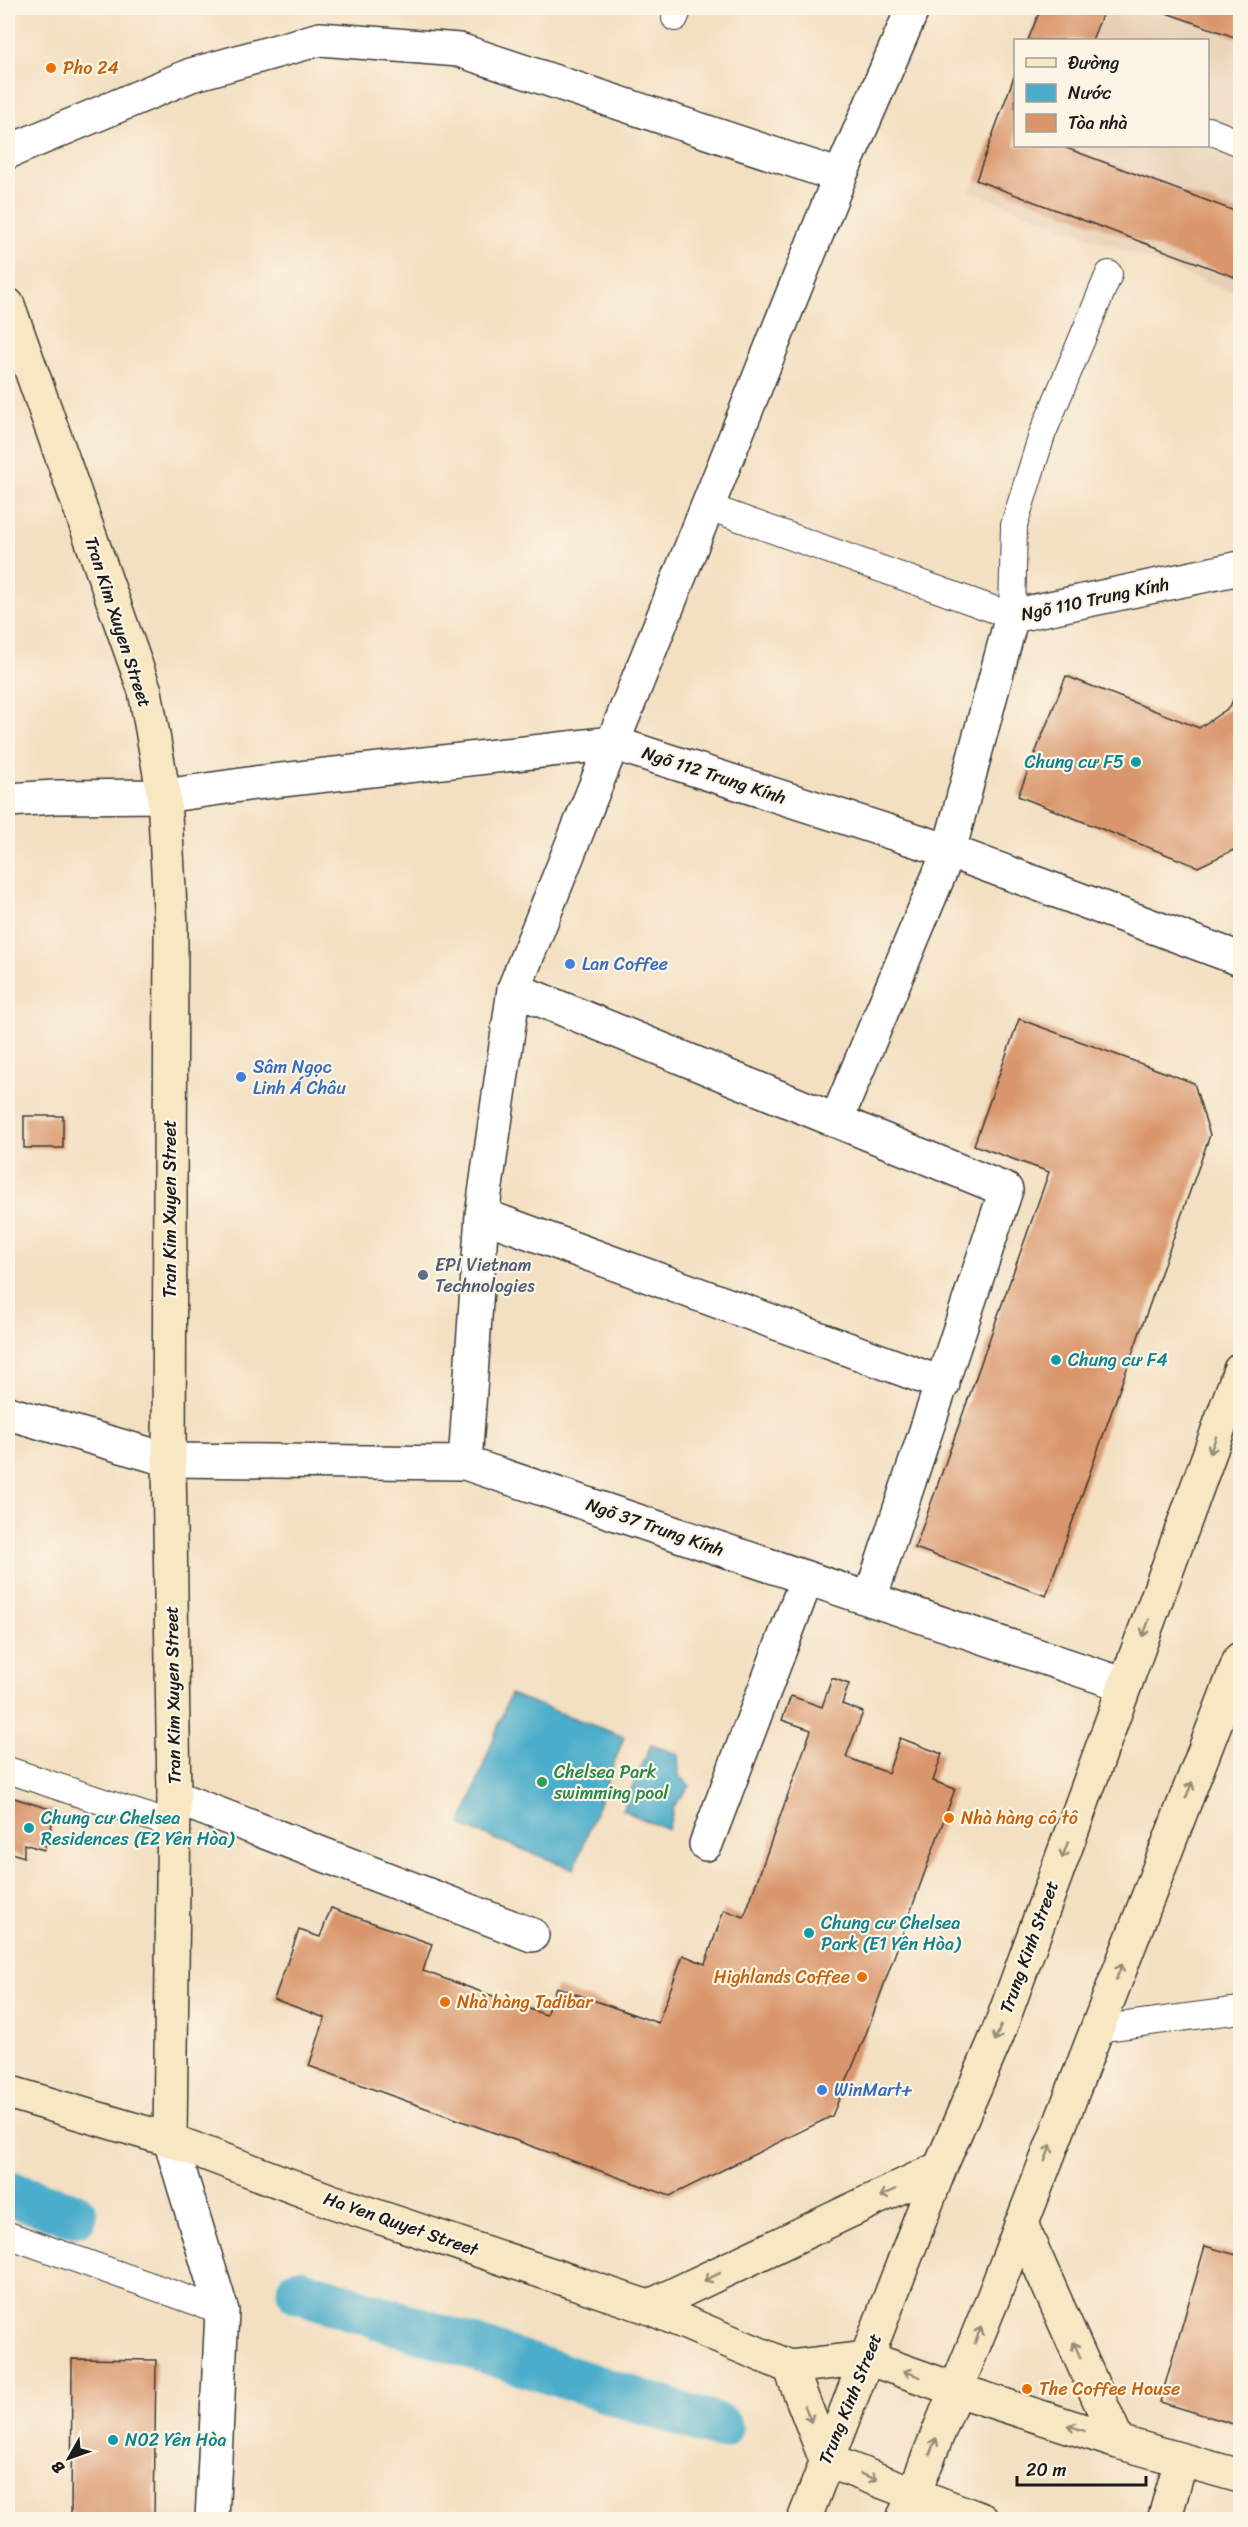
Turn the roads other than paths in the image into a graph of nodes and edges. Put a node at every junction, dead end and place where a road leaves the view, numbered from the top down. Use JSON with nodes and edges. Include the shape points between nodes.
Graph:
{"nodes":[{"id":1,"x":913,"y":8,"type":"edge"},
{"id":2,"x":1209,"y":130,"type":"edge"},
{"id":3,"x":1240,"y":143,"type":"edge"},
{"id":4,"x":8,"y":152,"type":"edge"},
{"id":5,"x":840,"y":176,"type":"junction"},
{"id":6,"x":1109,"y":274,"type":"dead end"},
{"id":7,"x":8,"y":305,"type":"edge"},
{"id":8,"x":706,"y":506,"type":"junction"},
{"id":9,"x":1240,"y":568,"type":"edge"},
{"id":10,"x":1012,"y":616,"type":"junction"},
{"id":11,"x":613,"y":743,"type":"junction"},
{"id":12,"x":164,"y":796,"type":"junction"},
{"id":13,"x":8,"y":800,"type":"edge"},
{"id":14,"x":949,"y":851,"type":"junction"},
{"id":15,"x":1240,"y":959,"type":"edge"},
{"id":16,"x":514,"y":989,"type":"junction"},
{"id":17,"x":836,"y":1121,"type":"junction"},
{"id":18,"x":482,"y":1215,"type":"junction"},
{"id":19,"x":1240,"y":1370,"type":"edge"},
{"id":20,"x":943,"y":1384,"type":"junction"},
{"id":21,"x":8,"y":1413,"type":"edge"},
{"id":22,"x":169,"y":1460,"type":"junction"},
{"id":23,"x":465,"y":1463,"type":"junction"},
{"id":24,"x":807,"y":1578,"type":"junction"},
{"id":25,"x":870,"y":1599,"type":"junction"},
{"id":26,"x":1240,"y":1659,"type":"edge"},
{"id":27,"x":1125,"y":1685,"type":"junction"},
{"id":28,"x":8,"y":1770,"type":"edge"},
{"id":29,"x":174,"y":1811,"type":"junction"},
{"id":30,"x":706,"y":1844,"type":"dead end"},
{"id":31,"x":532,"y":1935,"type":"dead end"},
{"id":32,"x":1240,"y":2010,"type":"edge"},
{"id":33,"x":1097,"y":2029,"type":"junction"},
{"id":34,"x":8,"y":2092,"type":"edge"},
{"id":35,"x":170,"y":2140,"type":"junction"},
{"id":36,"x":940,"y":2168,"type":"junction"},
{"id":37,"x":1022,"y":2224,"type":"junction"},
{"id":38,"x":8,"y":2235,"type":"edge"},
{"id":39,"x":648,"y":2307,"type":"junction"},
{"id":40,"x":222,"y":2312,"type":"junction"},
{"id":41,"x":867,"y":2358,"type":"junction"},
{"id":42,"x":790,"y":2367,"type":"junction"},
{"id":43,"x":957,"y":2390,"type":"junction"},
{"id":44,"x":1118,"y":2442,"type":"junction"},
{"id":45,"x":825,"y":2460,"type":"junction"},
{"id":46,"x":1181,"y":2461,"type":"junction"},
{"id":47,"x":1240,"y":2476,"type":"edge"},
{"id":48,"x":908,"y":2507,"type":"edge"},
{"id":49,"x":212,"y":2520,"type":"edge"},
{"id":50,"x":804,"y":2520,"type":"edge"},
{"id":51,"x":982,"y":2520,"type":"edge"},
{"id":52,"x":1164,"y":2520,"type":"edge"}],
"edges":[{"from":1,"to":5,"type":"street"},
{"from":2,"to":3,"type":"lane"},
{"from":4,"to":5,"type":"street","via":[[191,75],[320,39],[459,51]]},
{"from":5,"to":8,"type":"street"},
{"from":6,"to":10,"type":"lane","via":[[1042,435],[1014,525]]},
{"from":7,"to":12,"type":"street","name":"Tran Kim Xuyen Street","via":[[145,691]]},
{"from":8,"to":10,"type":"lane"},
{"from":8,"to":11,"type":"street"},
{"from":9,"to":10,"type":"street","name":"Ngõ 110 Trung Kính"},
{"from":10,"to":14,"type":"street","name":"Ngõ 110 Trung Kính"},
{"from":11,"to":12,"type":"street","name":"Ngõ 112 Trung Kính"},
{"from":11,"to":14,"type":"street","name":"Ngõ 112 Trung Kính"},
{"from":11,"to":16,"type":"street"},
{"from":12,"to":13,"type":"street","name":"Ngõ 112 Trung Kính"},
{"from":12,"to":22,"type":"street","name":"Tran Kim Xuyen Street","via":[[171,927]]},
{"from":14,"to":15,"type":"street","name":"Ngõ 112 Trung Kính"},
{"from":14,"to":17,"type":"street","name":"Ngõ 110 Trung Kính"},
{"from":16,"to":17,"type":"street"},
{"from":16,"to":18,"type":"street"},
{"from":17,"to":20,"type":"street","via":[[1006,1190]]},
{"from":18,"to":20,"type":"street"},
{"from":18,"to":23,"type":"street"},
{"from":19,"to":27,"type":"street","name":"Trung Kinh Street","one_way":true},
{"from":20,"to":25,"type":"street"},
{"from":21,"to":22,"type":"street","name":"Ngõ 37 Trung Kính"},
{"from":22,"to":23,"type":"street","name":"Ngõ 37 Trung Kính"},
{"from":22,"to":29,"type":"street","name":"Tran Kim Xuyen Street"},
{"from":23,"to":24,"type":"street","name":"Ngõ 37 Trung Kính"},
{"from":24,"to":25,"type":"street","name":"Ngõ 37 Trung Kính"},
{"from":24,"to":30,"type":"street"},
{"from":25,"to":27,"type":"street","name":"Ngõ 37 Trung Kính"},
{"from":33,"to":26,"type":"street","one_way":true},
{"from":27,"to":36,"type":"street","name":"Trung Kinh Street","one_way":true,"via":[[997,2036]]},
{"from":28,"to":29,"type":"lane"},
{"from":29,"to":31,"type":"street"},
{"from":29,"to":35,"type":"street","name":"Tran Kim Xuyen Street"},
{"from":32,"to":33,"type":"lane"},
{"from":37,"to":33,"type":"street","one_way":true},
{"from":34,"to":35,"type":"street","name":"Ha Yen Quyet Street"},
{"from":35,"to":39,"type":"street","name":"Ha Yen Quyet Street","via":[[331,2201]]},
{"from":35,"to":40,"type":"street"},
{"from":36,"to":39,"type":"street","one_way":true},
{"from":36,"to":41,"type":"street","name":"Trung Kinh Street"},
{"from":43,"to":37,"type":"street","one_way":true},
{"from":44,"to":37,"type":"street","one_way":true},
{"from":38,"to":40,"type":"lane"},
{"from":39,"to":42,"type":"street","name":"Ha Yen Quyet Street"},
{"from":40,"to":49,"type":"street"},
{"from":41,"to":42,"type":"street","name":"Ha Yen Quyet Street"},
{"from":43,"to":41,"type":"street","one_way":true},
{"from":41,"to":45,"type":"street","name":"Trung Kinh Street"},
{"from":42,"to":45,"type":"street","one_way":true},
{"from":44,"to":43,"type":"street","one_way":true},
{"from":48,"to":43,"type":"street","one_way":true},
{"from":44,"to":46,"type":"street"},
{"from":45,"to":48,"type":"street","one_way":true},
{"from":45,"to":50,"type":"street","name":"Trung Kinh Street"},
{"from":46,"to":47,"type":"street"},
{"from":46,"to":52,"type":"street"},
{"from":48,"to":51,"type":"street"}]}
